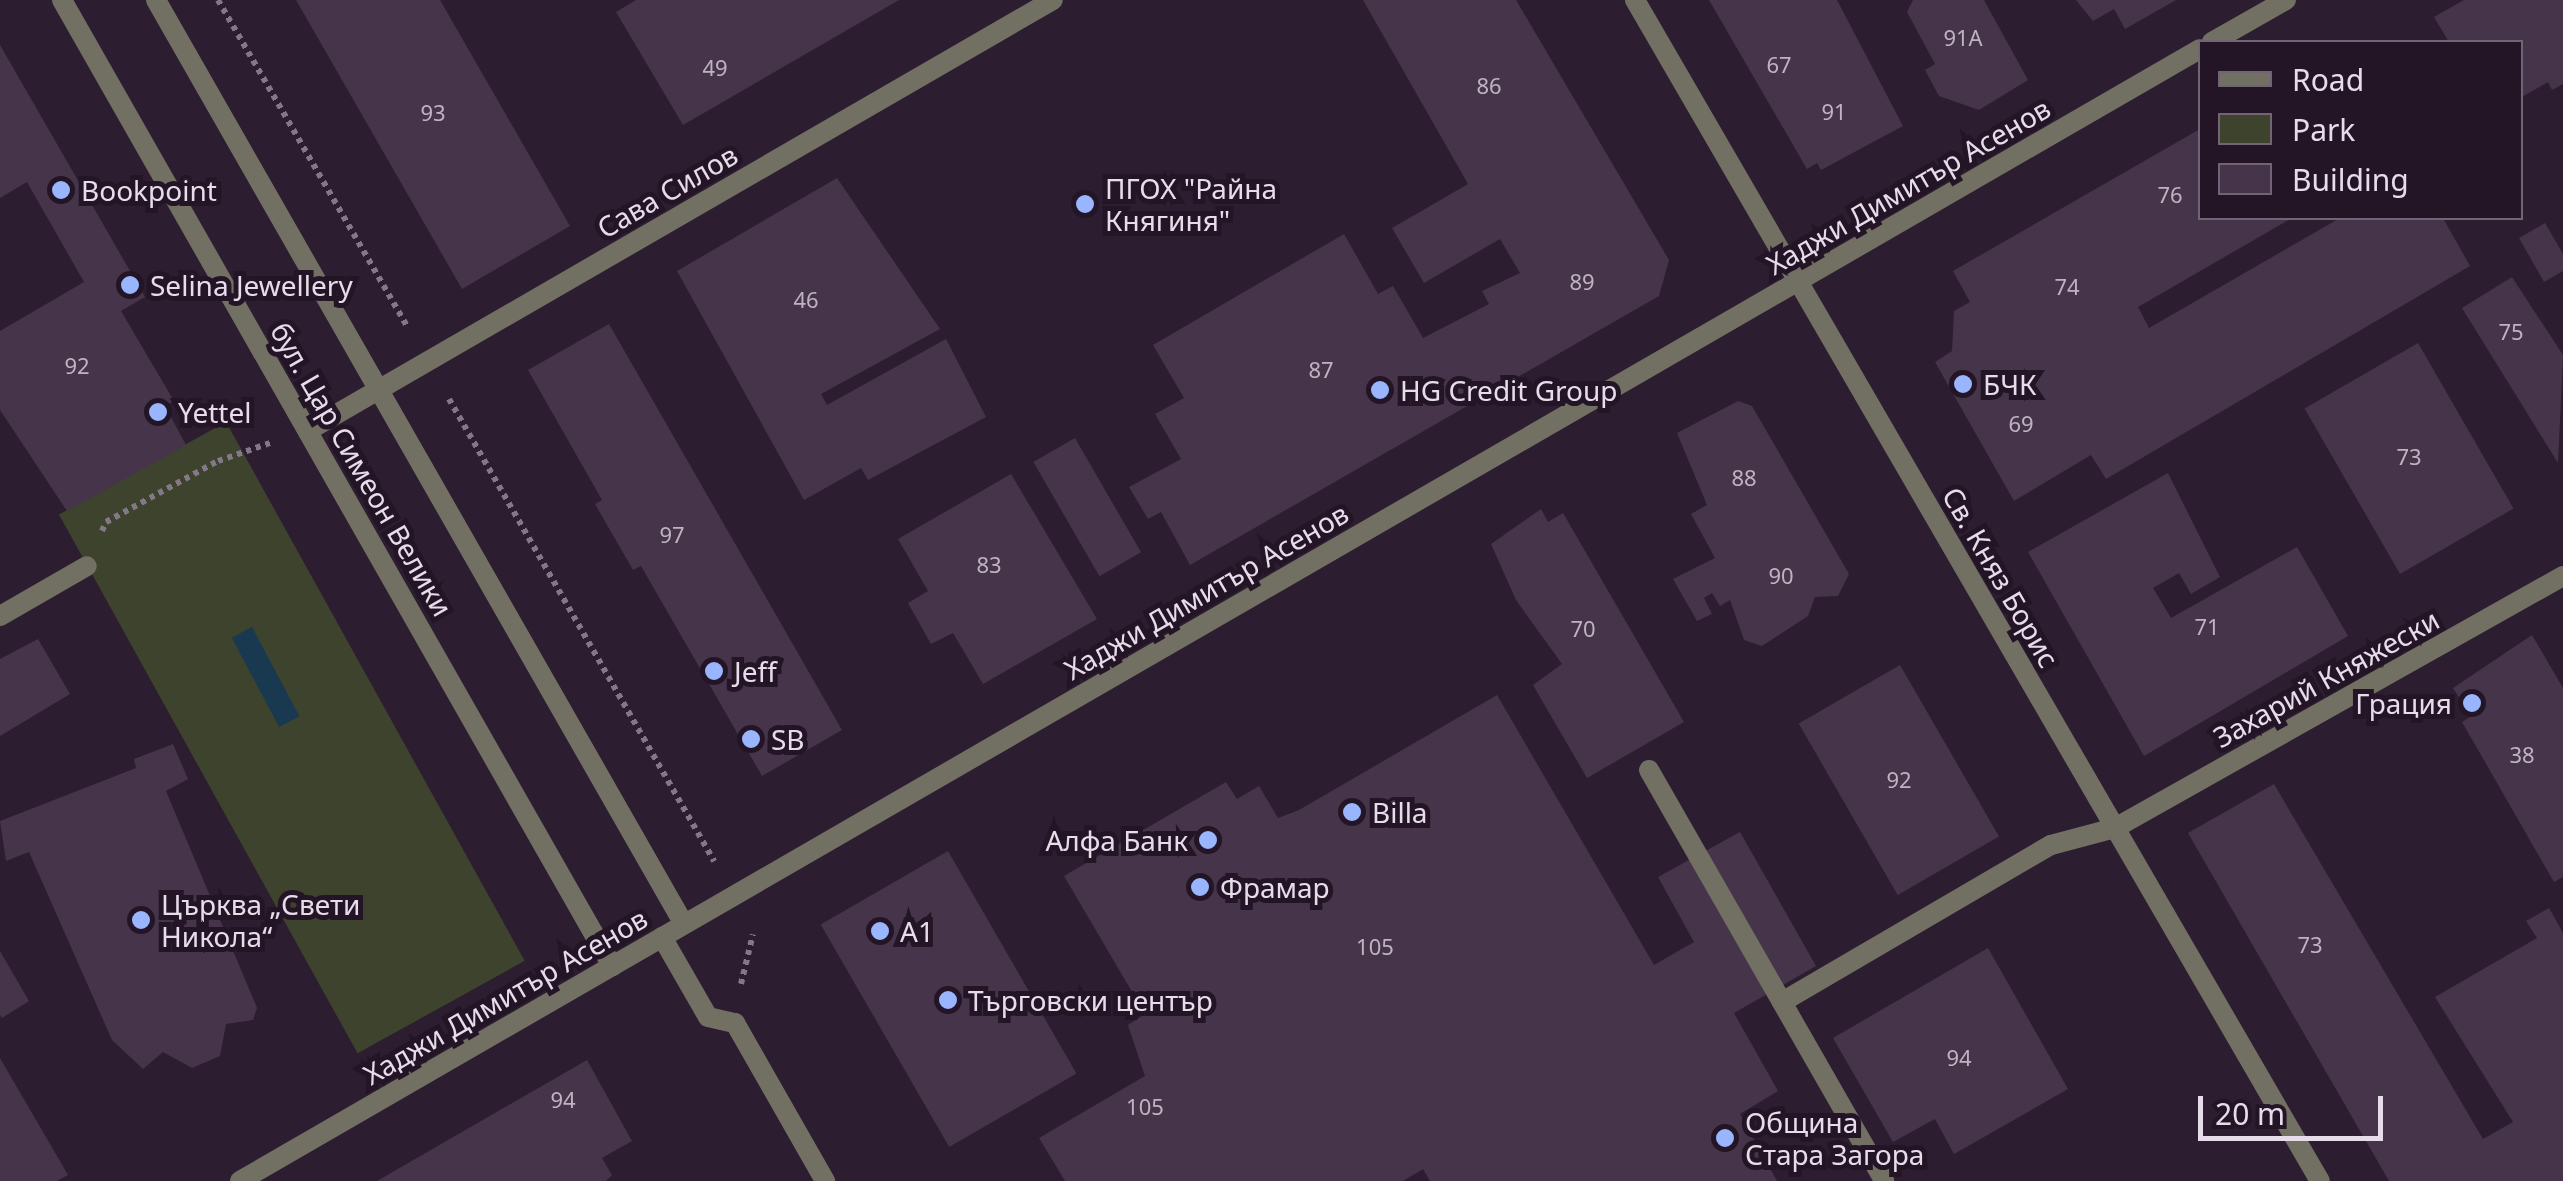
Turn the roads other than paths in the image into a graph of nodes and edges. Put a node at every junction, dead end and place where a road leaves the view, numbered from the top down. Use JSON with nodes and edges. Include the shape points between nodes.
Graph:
{"nodes":[{"id":1,"x":62,"y":0,"type":"edge"},
{"id":2,"x":156,"y":0,"type":"edge"},
{"id":3,"x":1053,"y":0,"type":"edge"},
{"id":4,"x":1635,"y":0,"type":"edge"},
{"id":5,"x":2286,"y":0,"type":"edge"},
{"id":6,"x":2216,"y":40,"type":"edge"},
{"id":7,"x":2198,"y":50,"type":"edge"},
{"id":8,"x":1798,"y":281,"type":"junction"},
{"id":9,"x":378,"y":389,"type":"junction"},
{"id":10,"x":309,"y":430,"type":"junction"},
{"id":11,"x":87,"y":566,"type":"road end"},
{"id":12,"x":2563,"y":576,"type":"edge"},
{"id":13,"x":0,"y":616,"type":"edge"},
{"id":14,"x":1648,"y":770,"type":"dead end"},
{"id":15,"x":2115,"y":828,"type":"junction"},
{"id":16,"x":684,"y":924,"type":"junction"},
{"id":17,"x":662,"y":937,"type":"junction"},
{"id":18,"x":612,"y":966,"type":"junction"},
{"id":19,"x":1782,"y":1002,"type":"junction"},
{"id":20,"x":240,"y":1181,"type":"edge"},
{"id":21,"x":825,"y":1181,"type":"edge"},
{"id":22,"x":1884,"y":1181,"type":"edge"},
{"id":23,"x":2320,"y":1181,"type":"edge"}],
"edges":[{"from":1,"to":10,"type":"street","name":"бул. Цар Симеон Велики"},
{"from":2,"to":9,"type":"street","name":"бул. Цар Симеон Велики"},
{"from":3,"to":9,"type":"street","name":"Сава Силов"},
{"from":4,"to":8,"type":"street","name":"Св. Княз Борис"},
{"from":5,"to":6,"type":"street"},
{"from":7,"to":8,"type":"street","name":"Хаджи Димитър Асенов"},
{"from":8,"to":15,"type":"street","name":"Св. Княз Борис"},
{"from":8,"to":16,"type":"street","name":"Хаджи Димитър Асенов"},
{"from":9,"to":10,"type":"street","name":"Сава Силов"},
{"from":9,"to":16,"type":"street","name":"бул. Цар Симеон Велики"},
{"from":10,"to":18,"type":"street","name":"бул. Цар Симеон Велики"},
{"from":11,"to":13,"type":"street"},
{"from":12,"to":15,"type":"street","name":"Захарий Княжески"},
{"from":14,"to":19,"type":"street"},
{"from":15,"to":19,"type":"street","name":"Захарий Княжески","via":[[2052,845]]},
{"from":15,"to":23,"type":"street","name":"Св. Княз Борис"},
{"from":16,"to":17,"type":"street","name":"Хаджи Димитър Асенов"},
{"from":17,"to":18,"type":"street","name":"Хаджи Димитър Асенов"},
{"from":17,"to":21,"type":"street","via":[[708,1016],[735,1023]]},
{"from":18,"to":20,"type":"street","name":"Хаджи Димитър Асенов"},
{"from":19,"to":22,"type":"street"}]}
